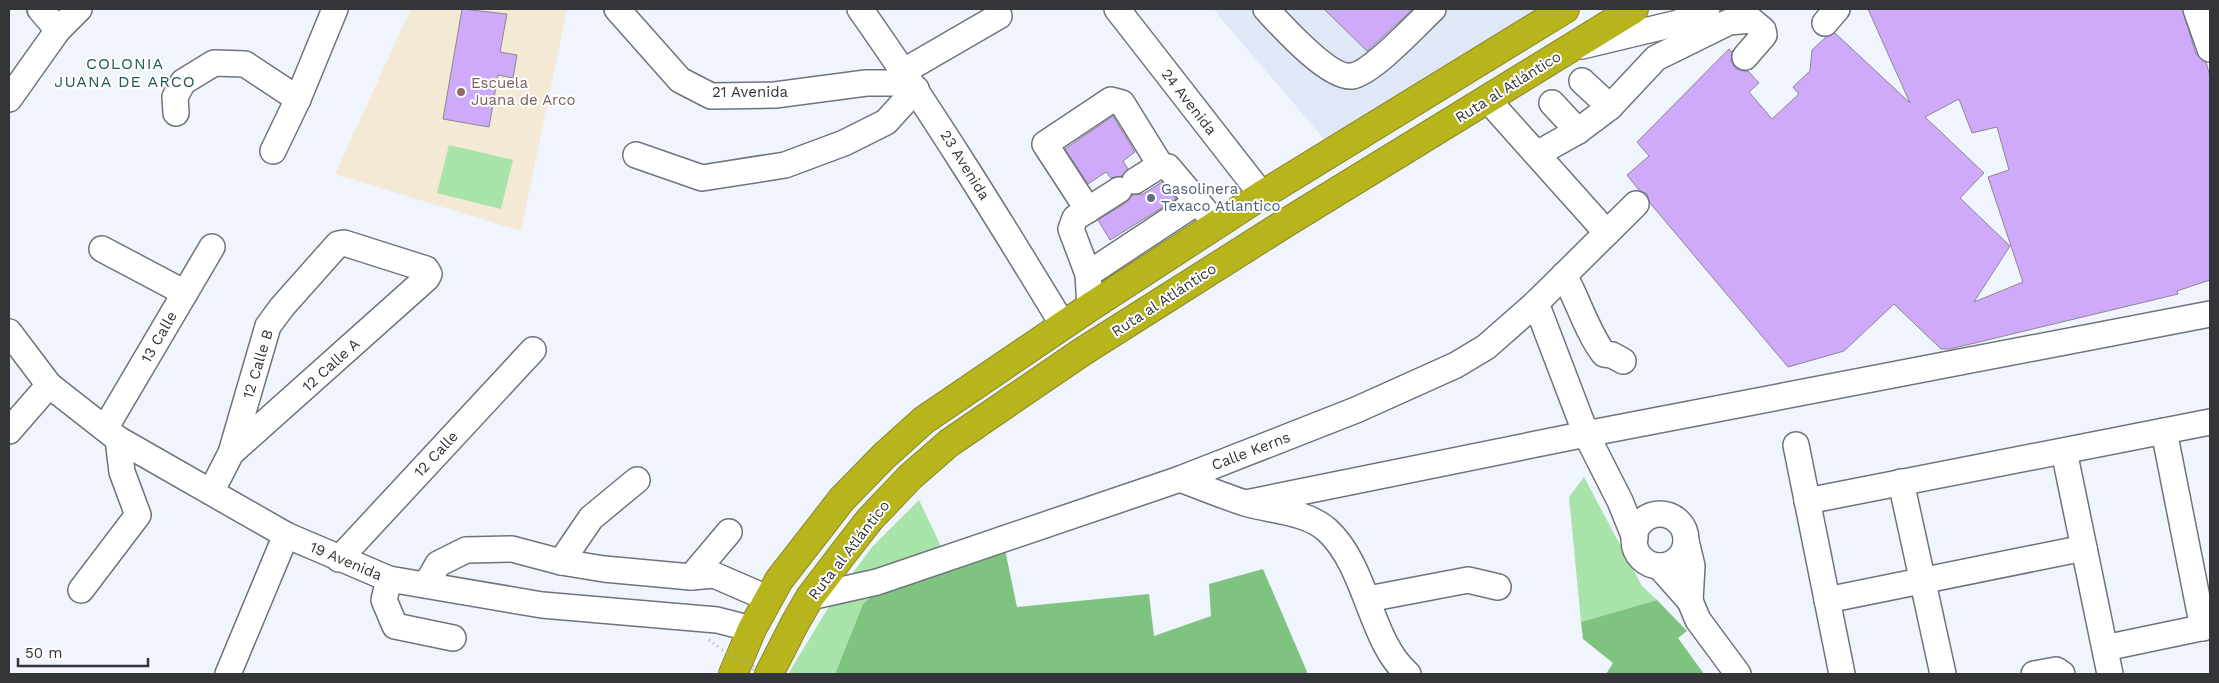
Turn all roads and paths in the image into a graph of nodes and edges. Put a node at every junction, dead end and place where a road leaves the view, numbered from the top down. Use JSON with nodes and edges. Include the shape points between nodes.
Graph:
{"nodes":[{"id":1,"x":40,"y":9,"type":"edge"},
{"id":2,"x":79,"y":9,"type":"edge"},
{"id":3,"x":335,"y":9,"type":"edge"},
{"id":4,"x":617,"y":9,"type":"edge"},
{"id":5,"x":860,"y":9,"type":"edge"},
{"id":6,"x":1117,"y":9,"type":"edge"},
{"id":7,"x":1266,"y":9,"type":"edge"},
{"id":8,"x":1434,"y":9,"type":"edge"},
{"id":9,"x":1565,"y":9,"type":"edge"},
{"id":10,"x":1634,"y":9,"type":"edge"},
{"id":11,"x":1707,"y":9,"type":"edge"},
{"id":12,"x":2196,"y":9,"type":"edge"},
{"id":13,"x":999,"y":16,"type":"dead end"},
{"id":14,"x":58,"y":30,"type":"junction"},
{"id":15,"x":2210,"y":49,"type":"edge"},
{"id":16,"x":1563,"y":52,"type":"junction"},
{"id":17,"x":1745,"y":57,"type":"dead end"},
{"id":18,"x":910,"y":80,"type":"junction"},
{"id":19,"x":1582,"y":81,"type":"dead end"},
{"id":20,"x":9,"y":99,"type":"edge"},
{"id":21,"x":298,"y":99,"type":"junction"},
{"id":22,"x":1488,"y":100,"type":"junction"},
{"id":23,"x":1552,"y":103,"type":"dead end"},
{"id":24,"x":1610,"y":107,"type":"junction"},
{"id":25,"x":176,"y":113,"type":"dead end"},
{"id":26,"x":1578,"y":131,"type":"junction"},
{"id":27,"x":273,"y":151,"type":"dead end"},
{"id":28,"x":1537,"y":154,"type":"junction"},
{"id":29,"x":636,"y":156,"type":"dead end"},
{"id":30,"x":1161,"y":166,"type":"junction"},
{"id":31,"x":1262,"y":195,"type":"junction"},
{"id":32,"x":1197,"y":202,"type":"junction"},
{"id":33,"x":1636,"y":204,"type":"dead end"},
{"id":34,"x":1088,"y":210,"type":"junction"},
{"id":35,"x":1217,"y":224,"type":"junction"},
{"id":36,"x":1607,"y":232,"type":"junction"},
{"id":37,"x":212,"y":247,"type":"dead end"},
{"id":38,"x":102,"y":248,"type":"dead end"},
{"id":39,"x":429,"y":274,"type":"joint"},
{"id":40,"x":1088,"y":274,"type":"junction"},
{"id":41,"x":1564,"y":275,"type":"junction"},
{"id":42,"x":185,"y":293,"type":"junction"},
{"id":43,"x":1536,"y":304,"type":"junction"},
{"id":44,"x":1090,"y":307,"type":"junction"},
{"id":45,"x":2210,"y":314,"type":"edge"},
{"id":46,"x":1063,"y":325,"type":"junction"},
{"id":47,"x":9,"y":332,"type":"edge"},
{"id":48,"x":533,"y":350,"type":"dead end"},
{"id":49,"x":1623,"y":362,"type":"dead end"},
{"id":50,"x":48,"y":385,"type":"junction"},
{"id":51,"x":2210,"y":422,"type":"edge"},
{"id":52,"x":9,"y":431,"type":"edge"},
{"id":53,"x":2164,"y":431,"type":"junction"},
{"id":54,"x":112,"y":433,"type":"junction"},
{"id":55,"x":1586,"y":434,"type":"junction"},
{"id":56,"x":1796,"y":445,"type":"dead end"},
{"id":57,"x":2064,"y":451,"type":"junction"},
{"id":58,"x":231,"y":454,"type":"junction"},
{"id":59,"x":1180,"y":479,"type":"junction"},
{"id":60,"x":637,"y":480,"type":"dead end"},
{"id":61,"x":1901,"y":482,"type":"junction"},
{"id":62,"x":211,"y":492,"type":"junction"},
{"id":63,"x":1620,"y":501,"type":"junction"},
{"id":64,"x":1808,"y":501,"type":"junction"},
{"id":65,"x":1246,"y":503,"type":"junction"},
{"id":66,"x":1662,"y":514,"type":"junction"},
{"id":67,"x":729,"y":532,"type":"dead end"},
{"id":68,"x":286,"y":534,"type":"junction"},
{"id":69,"x":1635,"y":538,"type":"junction"},
{"id":70,"x":1686,"y":541,"type":"junction"},
{"id":71,"x":2084,"y":548,"type":"junction"},
{"id":72,"x":339,"y":559,"type":"junction"},
{"id":73,"x":561,"y":562,"type":"junction"},
{"id":74,"x":1659,"y":566,"type":"junction"},
{"id":75,"x":692,"y":577,"type":"junction"},
{"id":76,"x":389,"y":579,"type":"junction"},
{"id":77,"x":1923,"y":581,"type":"junction"},
{"id":78,"x":426,"y":585,"type":"junction"},
{"id":79,"x":1498,"y":587,"type":"dead end"},
{"id":80,"x":81,"y":590,"type":"dead end"},
{"id":81,"x":810,"y":597,"type":"junction"},
{"id":82,"x":767,"y":598,"type":"junction"},
{"id":83,"x":1368,"y":599,"type":"junction"},
{"id":84,"x":1827,"y":600,"type":"junction"},
{"id":85,"x":1690,"y":601,"type":"junction"},
{"id":86,"x":2207,"y":627,"type":"edge"},
{"id":87,"x":752,"y":629,"type":"junction"},
{"id":88,"x":453,"y":638,"type":"dead end"},
{"id":89,"x":2105,"y":648,"type":"junction"},
{"id":90,"x":727,"y":662,"type":"edge"},
{"id":91,"x":228,"y":674,"type":"edge"},
{"id":92,"x":751,"y":674,"type":"edge"},
{"id":93,"x":769,"y":674,"type":"edge"},
{"id":94,"x":1408,"y":674,"type":"edge"},
{"id":95,"x":1738,"y":674,"type":"edge"},
{"id":96,"x":1842,"y":674,"type":"edge"},
{"id":97,"x":1943,"y":674,"type":"edge"},
{"id":98,"x":2034,"y":674,"type":"edge"},
{"id":99,"x":2062,"y":674,"type":"edge"},
{"id":100,"x":2110,"y":674,"type":"edge"}],
"edges":[{"from":1,"to":14,"type":"street"},
{"from":2,"to":14,"type":"street"},
{"from":3,"to":21,"type":"street"},
{"from":4,"to":18,"type":"street","name":"21 Avenida","via":[[680,80],[711,96],[775,95],[866,82]]},
{"from":5,"to":18,"type":"street","name":"23 Avenida"},
{"from":6,"to":31,"type":"street","name":"24 Avenida"},
{"from":7,"to":8,"type":"street","via":[[1303,48],[1340,74],[1351,76],[1370,69]]},
{"from":9,"to":31,"type":"highway"},
{"from":10,"to":16,"type":"highway","name":"Ruta al Atlántico"},
{"from":11,"to":16,"type":"street","via":[[1678,23]]},
{"from":12,"to":15,"type":"street"},
{"from":13,"to":18,"type":"street"},
{"from":14,"to":20,"type":"street"},
{"from":16,"to":22,"type":"highway","name":"Ruta al Atlántico"},
{"from":17,"to":24,"type":"street","via":[[1764,35],[1763,30],[1751,20],[1729,22],[1656,58]]},
{"from":18,"to":29,"type":"street","via":[[886,122],[785,165],[702,178]]},
{"from":18,"to":46,"type":"street","name":"23 Avenida"},
{"from":19,"to":24,"type":"street"},
{"from":21,"to":25,"type":"street","via":[[245,64],[214,64],[183,82],[175,97]]},
{"from":21,"to":27,"type":"street"},
{"from":22,"to":28,"type":"street"},
{"from":22,"to":81,"type":"highway","name":"Ruta al Atlántico","via":[[1082,352],[949,443],[910,476],[870,519]]},
{"from":23,"to":26,"type":"street"},
{"from":24,"to":26,"type":"street"},
{"from":26,"to":28,"type":"street"},
{"from":28,"to":36,"type":"street"},
{"from":30,"to":32,"type":"street","via":[[1168,168]]},
{"from":30,"to":34,"type":"street"},
{"from":30,"to":34,"type":"street","via":[[1122,103],[1112,100],[1045,144]]},
{"from":31,"to":35,"type":"highway"},
{"from":32,"to":35,"type":"street"},
{"from":32,"to":40,"type":"street"},
{"from":33,"to":36,"type":"street","name":"Calle Kerns"},
{"from":34,"to":40,"type":"street","via":[[1075,218],[1071,228]]},
{"from":35,"to":44,"type":"highway"},
{"from":36,"to":41,"type":"street","name":"Calle Kerns"},
{"from":37,"to":42,"type":"street","name":"13 Calle"},
{"from":38,"to":42,"type":"street"},
{"from":39,"to":58,"type":"street","name":"12 Calle A"},
{"from":39,"to":58,"type":"street","name":"12 Calle B","via":[[426,269],[344,243],[338,244],[268,326]]},
{"from":40,"to":44,"type":"street"},
{"from":41,"to":43,"type":"street","name":"Calle Kerns"},
{"from":41,"to":49,"type":"street","via":[[1578,299],[1597,346],[1604,354]]},
{"from":42,"to":54,"type":"street","name":"13 Calle"},
{"from":43,"to":55,"type":"street"},
{"from":43,"to":59,"type":"street","name":"Calle Kerns","via":[[1486,347],[1456,365],[1356,410]]},
{"from":44,"to":46,"type":"highway"},
{"from":45,"to":55,"type":"street"},
{"from":46,"to":82,"type":"highway","via":[[924,420],[884,456],[842,499]]},
{"from":47,"to":50,"type":"street","name":"19 Avenida"},
{"from":48,"to":72,"type":"street","name":"12 Calle"},
{"from":50,"to":52,"type":"street"},
{"from":50,"to":54,"type":"street","name":"19 Avenida"},
{"from":51,"to":53,"type":"street"},
{"from":53,"to":57,"type":"street"},
{"from":53,"to":86,"type":"street"},
{"from":54,"to":62,"type":"street","name":"19 Avenida"},
{"from":54,"to":80,"type":"street","via":[[138,514]]},
{"from":55,"to":63,"type":"street"},
{"from":55,"to":65,"type":"street"},
{"from":56,"to":64,"type":"street"},
{"from":57,"to":61,"type":"street"},
{"from":57,"to":71,"type":"street"},
{"from":58,"to":62,"type":"street"},
{"from":59,"to":65,"type":"street"},
{"from":59,"to":81,"type":"street","name":"Calle Kerns","via":[[877,582]]},
{"from":60,"to":73,"type":"street","via":[[592,518]]},
{"from":61,"to":64,"type":"street"},
{"from":61,"to":77,"type":"street"},
{"from":62,"to":68,"type":"street","name":"19 Avenida"},
{"from":63,"to":66,"type":"street"},
{"from":63,"to":69,"type":"street"},
{"from":64,"to":84,"type":"street"},
{"from":65,"to":83,"type":"street","via":[[1308,518],[1326,529],[1341,545]]},
{"from":66,"to":69,"type":"street","via":[[1652,515],[1644,521],[1637,528]]},
{"from":66,"to":70,"type":"street","via":[[1680,522]]},
{"from":67,"to":75,"type":"street"},
{"from":68,"to":72,"type":"street","name":"19 Avenida"},
{"from":68,"to":91,"type":"street"},
{"from":69,"to":74,"type":"street","via":[[1641,557]]},
{"from":70,"to":74,"type":"street","via":[[1678,559]]},
{"from":70,"to":85,"type":"street","via":[[1692,566]]},
{"from":71,"to":77,"type":"street"},
{"from":71,"to":89,"type":"street"},
{"from":72,"to":76,"type":"street","name":"19 Avenida"},
{"from":73,"to":75,"type":"street"},
{"from":73,"to":78,"type":"street","via":[[512,549],[466,550],[438,564]]},
{"from":74,"to":85,"type":"street"},
{"from":75,"to":82,"type":"street","via":[[714,575]]},
{"from":76,"to":78,"type":"street","name":"19 Avenida"},
{"from":76,"to":88,"type":"street","via":[[384,600],[395,626]]},
{"from":77,"to":84,"type":"street"},
{"from":77,"to":97,"type":"street"},
{"from":78,"to":87,"type":"street","name":"19 Avenida","via":[[542,605],[717,620]]},
{"from":79,"to":83,"type":"street","via":[[1468,580]]},
{"from":81,"to":93,"type":"highway","name":"Ruta al Atlántico"},
{"from":82,"to":87,"type":"highway"},
{"from":83,"to":94,"type":"street","via":[[1397,665]]},
{"from":84,"to":96,"type":"street"},
{"from":85,"to":95,"type":"street","via":[[1698,620]]},
{"from":86,"to":89,"type":"street"},
{"from":87,"to":90,"type":"highway"},
{"from":89,"to":100,"type":"street"},
{"from":90,"to":92,"type":"path","bridge":true,"via":[[755,666]]},
{"from":98,"to":99,"type":"street","via":[[2056,670]]}]}
